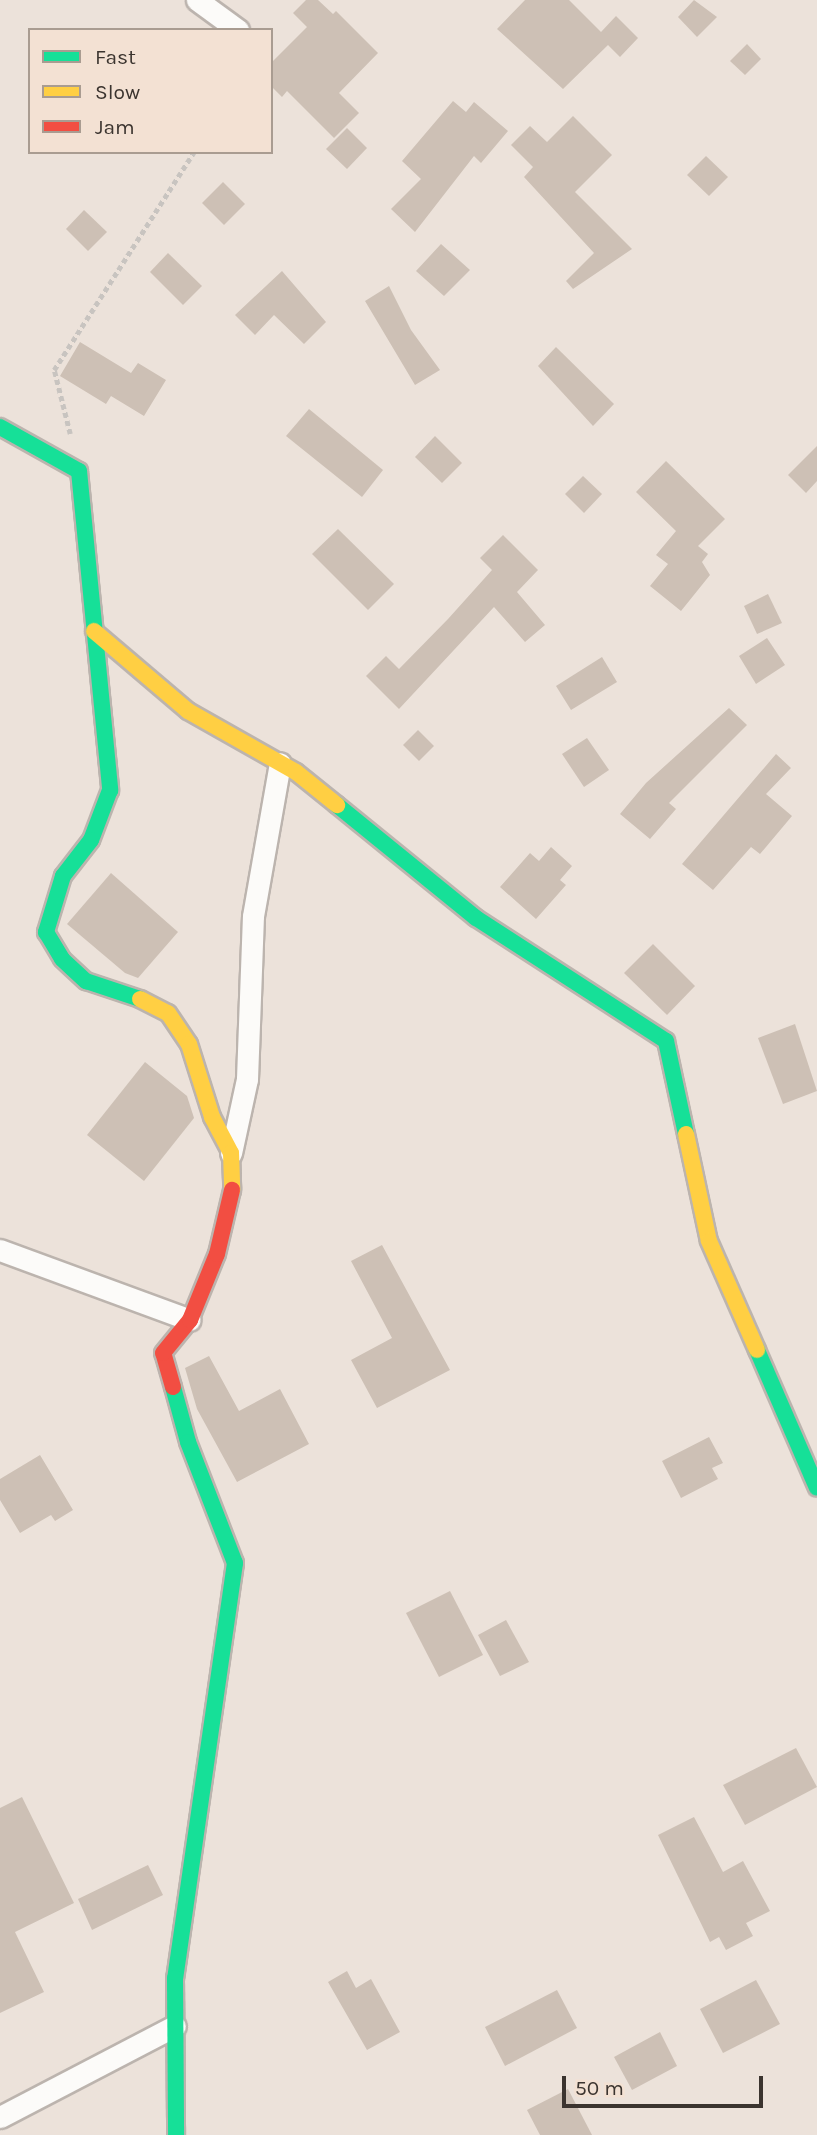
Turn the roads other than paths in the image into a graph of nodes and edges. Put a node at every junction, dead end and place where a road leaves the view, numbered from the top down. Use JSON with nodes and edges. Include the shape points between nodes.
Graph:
{"nodes":[{"id":1,"x":197,"y":0,"type":"edge"},
{"id":2,"x":235,"y":28,"type":"edge"},
{"id":3,"x":0,"y":427,"type":"edge"},
{"id":4,"x":94,"y":631,"type":"junction"},
{"id":5,"x":280,"y":763,"type":"junction"},
{"id":6,"x":231,"y":1153,"type":"junction"},
{"id":7,"x":0,"y":1250,"type":"edge"},
{"id":8,"x":190,"y":1320,"type":"junction"},
{"id":9,"x":817,"y":1488,"type":"edge"},
{"id":10,"x":175,"y":2026,"type":"junction"},
{"id":11,"x":1,"y":2113,"type":"edge"},
{"id":12,"x":176,"y":2135,"type":"edge"}],
"edges":[{"from":1,"to":2,"type":"street"},
{"from":3,"to":4,"type":"street","via":[[79,471]]},
{"from":4,"to":5,"type":"street","via":[[188,711]]},
{"from":4,"to":6,"type":"street","via":[[110,790],[91,840],[63,876],[46,932],[62,959],[86,981],[127,992],[168,1013],[189,1044],[212,1117]]},
{"from":5,"to":6,"type":"street","via":[[253,916],[247,1079]]},
{"from":5,"to":9,"type":"street","via":[[422,870],[476,918],[666,1041],[709,1241]]},
{"from":6,"to":8,"type":"street","via":[[233,1188],[217,1254]]},
{"from":7,"to":8,"type":"street"},
{"from":8,"to":10,"type":"street","via":[[163,1353],[188,1442],[235,1563],[175,1978]]},
{"from":10,"to":11,"type":"street"},
{"from":10,"to":12,"type":"street"}]}
